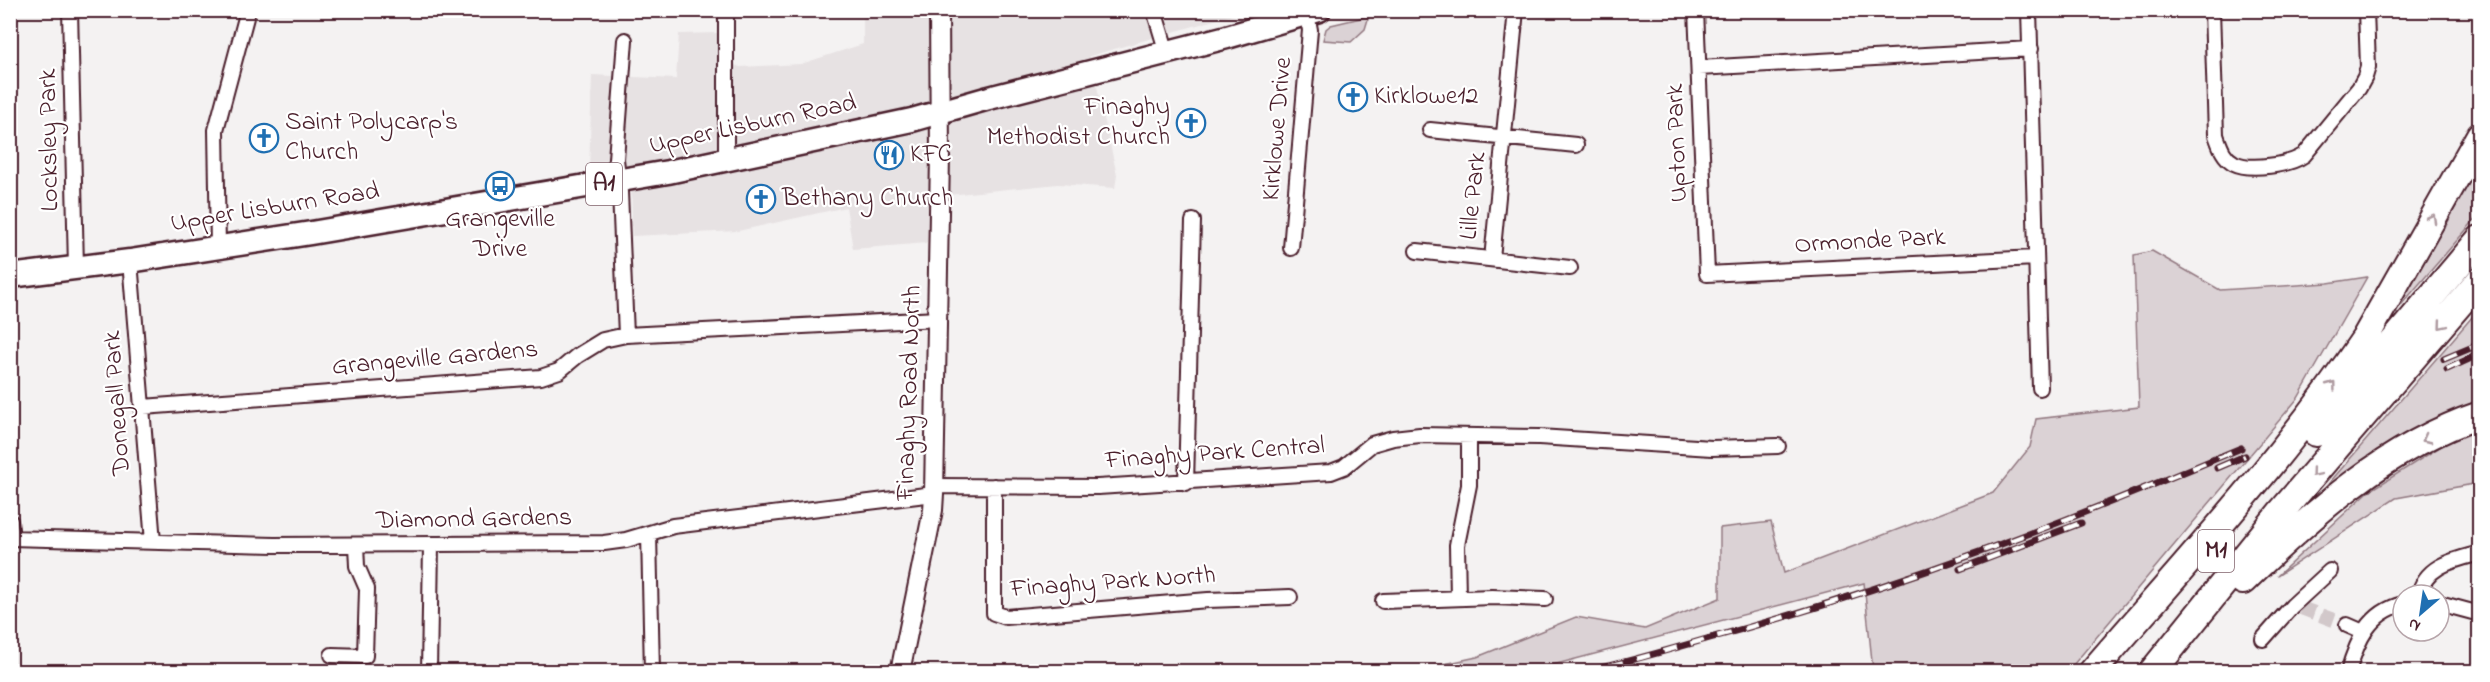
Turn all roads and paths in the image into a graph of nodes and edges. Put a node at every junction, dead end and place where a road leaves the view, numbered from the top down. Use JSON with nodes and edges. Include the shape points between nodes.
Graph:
{"nodes":[{"id":1,"x":70,"y":10,"type":"edge"},
{"id":2,"x":248,"y":10,"type":"edge"},
{"id":3,"x":726,"y":10,"type":"edge"},
{"id":4,"x":939,"y":10,"type":"edge"},
{"id":5,"x":1154,"y":10,"type":"edge"},
{"id":6,"x":1516,"y":10,"type":"edge"},
{"id":7,"x":1696,"y":10,"type":"edge"},
{"id":8,"x":2029,"y":10,"type":"edge"},
{"id":9,"x":2212,"y":10,"type":"edge"},
{"id":10,"x":2366,"y":10,"type":"edge"},
{"id":11,"x":1313,"y":12,"type":"edge"},
{"id":12,"x":625,"y":40,"type":"dead end"},
{"id":13,"x":2031,"y":49,"type":"junction"},
{"id":14,"x":1167,"y":53,"type":"junction"},
{"id":15,"x":1699,"y":68,"type":"junction"},
{"id":16,"x":940,"y":113,"type":"junction"},
{"id":17,"x":1430,"y":130,"type":"dead end"},
{"id":18,"x":2480,"y":135,"type":"edge"},
{"id":19,"x":1504,"y":138,"type":"junction"},
{"id":20,"x":1576,"y":145,"type":"dead end"},
{"id":21,"x":726,"y":160,"type":"junction"},
{"id":22,"x":620,"y":181,"type":"junction"},
{"id":23,"x":1193,"y":221,"type":"dead end"},
{"id":24,"x":2480,"y":239,"type":"edge"},
{"id":25,"x":218,"y":247,"type":"junction"},
{"id":26,"x":1291,"y":248,"type":"dead end"},
{"id":27,"x":1417,"y":251,"type":"dead end"},
{"id":28,"x":2036,"y":258,"type":"junction"},
{"id":29,"x":1492,"y":259,"type":"junction"},
{"id":30,"x":130,"y":261,"type":"junction"},
{"id":31,"x":76,"y":267,"type":"junction"},
{"id":32,"x":1570,"y":268,"type":"dead end"},
{"id":33,"x":1707,"y":274,"type":"joint"},
{"id":34,"x":10,"y":276,"type":"edge"},
{"id":35,"x":2480,"y":280,"type":"edge"},
{"id":36,"x":938,"y":319,"type":"junction"},
{"id":37,"x":626,"y":335,"type":"junction"},
{"id":38,"x":2040,"y":388,"type":"dead end"},
{"id":39,"x":142,"y":407,"type":"junction"},
{"id":40,"x":2480,"y":415,"type":"edge"},
{"id":41,"x":1469,"y":436,"type":"junction"},
{"id":42,"x":1778,"y":446,"type":"dead end"},
{"id":43,"x":1186,"y":483,"type":"junction"},
{"id":44,"x":994,"y":486,"type":"junction"},
{"id":45,"x":934,"y":490,"type":"junction"},
{"id":46,"x":10,"y":521,"type":"edge"},
{"id":47,"x":649,"y":534,"type":"junction"},
{"id":48,"x":11,"y":538,"type":"edge"},
{"id":49,"x":153,"y":542,"type":"junction"},
{"id":50,"x":356,"y":545,"type":"junction"},
{"id":51,"x":431,"y":545,"type":"junction"},
{"id":52,"x":2480,"y":554,"type":"edge"},
{"id":53,"x":2330,"y":571,"type":"dead end"},
{"id":54,"x":2424,"y":583,"type":"edge"},
{"id":55,"x":1290,"y":597,"type":"dead end"},
{"id":56,"x":1458,"y":598,"type":"junction"},
{"id":57,"x":1545,"y":599,"type":"dead end"},
{"id":58,"x":1383,"y":601,"type":"dead end"},
{"id":59,"x":2451,"y":606,"type":"edge"},
{"id":60,"x":2391,"y":610,"type":"edge"},
{"id":61,"x":2480,"y":614,"type":"edge"},
{"id":62,"x":2346,"y":624,"type":"tunnel mouth"},
{"id":63,"x":2363,"y":632,"type":"junction"},
{"id":64,"x":2263,"y":639,"type":"dead end"},
{"id":65,"x":332,"y":655,"type":"dead end"},
{"id":66,"x":2158,"y":665,"type":"edge"},
{"id":67,"x":429,"y":672,"type":"edge"},
{"id":68,"x":652,"y":672,"type":"edge"},
{"id":69,"x":900,"y":672,"type":"edge"},
{"id":70,"x":2092,"y":672,"type":"edge"},
{"id":71,"x":2114,"y":672,"type":"edge"},
{"id":72,"x":2348,"y":672,"type":"edge"}],
"edges":[{"from":1,"to":31,"type":"street","name":"Locksley Park"},
{"from":2,"to":25,"type":"street","via":[[216,130]]},
{"from":3,"to":21,"type":"street"},
{"from":4,"to":16,"type":"street","name":"Finaghy Road North"},
{"from":5,"to":14,"type":"street"},
{"from":6,"to":19,"type":"street"},
{"from":7,"to":15,"type":"street","name":"Upton Park"},
{"from":8,"to":13,"type":"street"},
{"from":9,"to":10,"type":"street","via":[[2216,135],[2228,158],[2245,166],[2298,160],[2359,88],[2368,67]]},
{"from":11,"to":14,"type":"main road","name":"Upper Lisburn Road","number":"A1"},
{"from":11,"to":26,"type":"street","name":"Kirklowe Drive"},
{"from":12,"to":22,"type":"street","via":[[616,159]]},
{"from":13,"to":15,"type":"street"},
{"from":13,"to":28,"type":"street"},
{"from":14,"to":16,"type":"main road","name":"Upper Lisburn Road","number":"A1"},
{"from":15,"to":33,"type":"street","name":"Upton Park"},
{"from":16,"to":21,"type":"main road","name":"Upper Lisburn Road","number":"A1"},
{"from":16,"to":36,"type":"street","name":"Finaghy Road North"},
{"from":17,"to":19,"type":"street","name":"Lille Park"},
{"from":70,"to":18,"type":"highway","one_way":true,"via":[[2295,435],[2345,368]]},
{"from":19,"to":20,"type":"street","name":"Lille Park"},
{"from":19,"to":29,"type":"street","name":"Lille Park"},
{"from":21,"to":22,"type":"main road","name":"Upper Lisburn Road","number":"A1"},
{"from":22,"to":25,"type":"main road","name":"Upper Lisburn Road","number":"A1"},
{"from":22,"to":37,"type":"street"},
{"from":23,"to":43,"type":"street"},
{"from":24,"to":71,"type":"highway","number":"M1"},
{"from":25,"to":30,"type":"main road","name":"Upper Lisburn Road","number":"A1"},
{"from":27,"to":29,"type":"street","name":"Lille Park"},
{"from":28,"to":33,"type":"street","name":"Ormonde Park"},
{"from":28,"to":38,"type":"street"},
{"from":29,"to":32,"type":"street","name":"Lille Park"},
{"from":30,"to":31,"type":"main road","name":"Upper Lisburn Road","number":"A1"},
{"from":30,"to":39,"type":"street","name":"Donegall Park"},
{"from":31,"to":34,"type":"main road","name":"Upper Lisburn Road","number":"A1"},
{"from":35,"to":66,"type":"highway","number":"M1","one_way":true,"via":[[2282,512]]},
{"from":36,"to":37,"type":"street","name":"Grangeville Gardens"},
{"from":36,"to":45,"type":"street","name":"Finaghy Road North"},
{"from":37,"to":39,"type":"street","name":"Grangeville Gardens","via":[[603,340],[559,371],[541,377]]},
{"from":39,"to":49,"type":"street","name":"Donegall Park"},
{"from":40,"to":66,"type":"highway","one_way":true,"via":[[2412,446],[2356,482],[2270,555]]},
{"from":41,"to":42,"type":"street","name":"Finaghy Park Central","via":[[1712,448]]},
{"from":41,"to":43,"type":"street","name":"Finaghy Park Central","via":[[1393,438],[1372,444],[1344,467],[1331,472]]},
{"from":41,"to":56,"type":"street","via":[[1469,485],[1457,545]]},
{"from":43,"to":44,"type":"street","name":"Finaghy Park Central"},
{"from":44,"to":45,"type":"street","name":"Finaghy Park Central"},
{"from":44,"to":55,"type":"street","name":"Finaghy Park North","via":[[994,613],[1006,617]]},
{"from":45,"to":47,"type":"street","name":"Diamond Gardens","via":[[673,526]]},
{"from":45,"to":69,"type":"street","name":"Finaghy Road North"},
{"from":46,"to":48,"type":"street"},
{"from":47,"to":51,"type":"street","name":"Diamond Gardens","via":[[604,543]]},
{"from":47,"to":68,"type":"street"},
{"from":48,"to":49,"type":"street","name":"Diamond Gardens"},
{"from":49,"to":50,"type":"street","name":"Diamond Gardens"},
{"from":50,"to":51,"type":"street","name":"Diamond Gardens"},
{"from":50,"to":65,"type":"street","via":[[357,566],[367,589],[365,656]]},
{"from":51,"to":67,"type":"street"},
{"from":52,"to":54,"type":"street","via":[[2450,561],[2429,572]]},
{"from":53,"to":64,"type":"street"},
{"from":56,"to":57,"type":"street"},
{"from":56,"to":58,"type":"street"},
{"from":59,"to":61,"type":"street"},
{"from":60,"to":63,"type":"street","via":[[2375,617]]},
{"from":62,"to":63,"type":"street"},
{"from":63,"to":72,"type":"street"}]}
